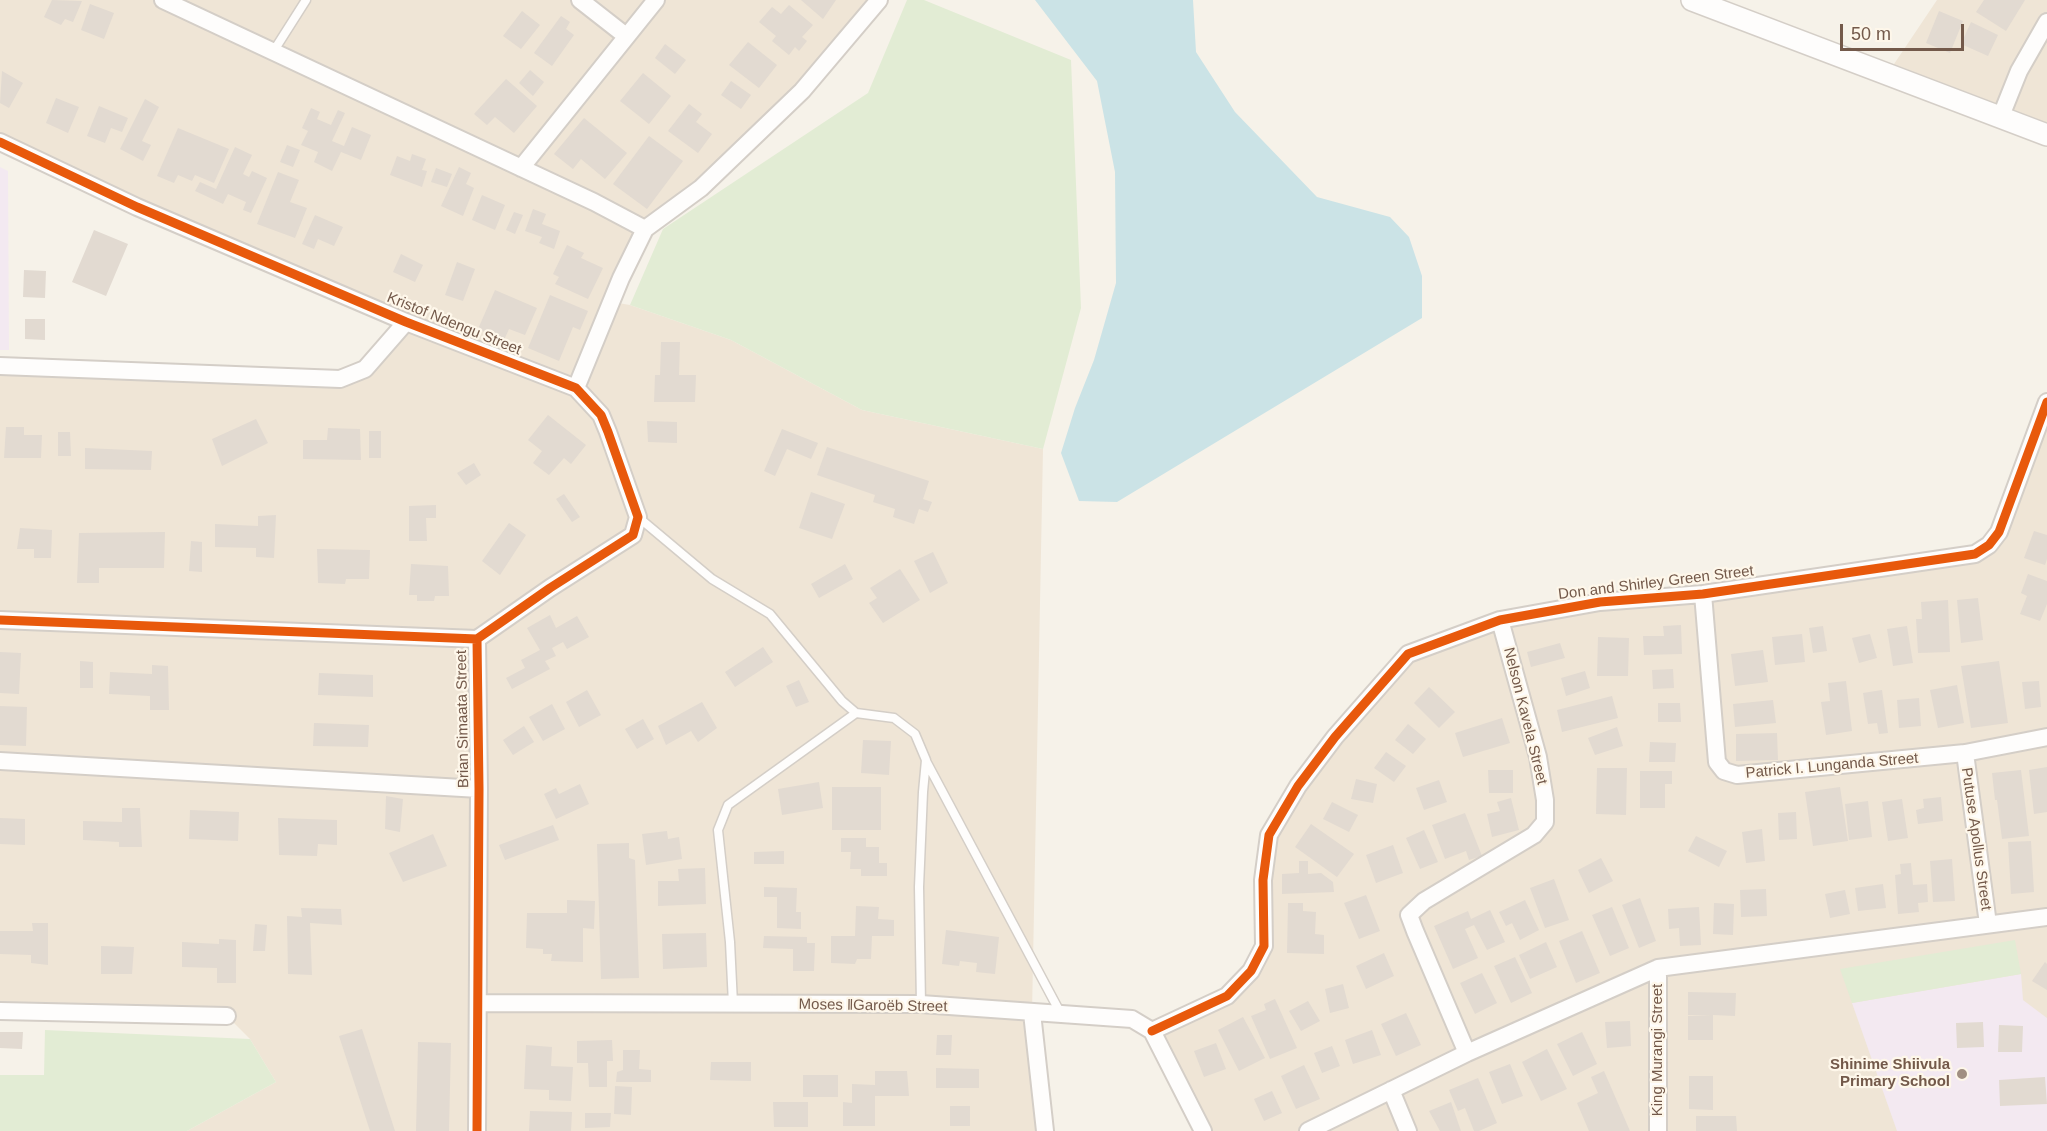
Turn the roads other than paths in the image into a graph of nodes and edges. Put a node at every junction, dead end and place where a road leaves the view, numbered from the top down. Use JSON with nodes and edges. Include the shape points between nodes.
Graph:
{"nodes":[{"id":1,"x":163,"y":0,"type":"edge"},
{"id":2,"x":306,"y":0,"type":"edge"},
{"id":3,"x":580,"y":0,"type":"edge"},
{"id":4,"x":656,"y":0,"type":"edge"},
{"id":5,"x":879,"y":0,"type":"edge"},
{"id":6,"x":1692,"y":0,"type":"edge"},
{"id":7,"x":2047,"y":22,"type":"edge"},
{"id":8,"x":626,"y":36,"type":"junction"},
{"id":9,"x":273,"y":52,"type":"junction"},
{"id":10,"x":2001,"y":116,"type":"junction"},
{"id":11,"x":2047,"y":135,"type":"edge"},
{"id":12,"x":0,"y":142,"type":"edge"},
{"id":13,"x":521,"y":168,"type":"junction"},
{"id":14,"x":645,"y":229,"type":"junction"},
{"id":15,"x":406,"y":322,"type":"junction"},
{"id":16,"x":0,"y":366,"type":"edge"},
{"id":17,"x":576,"y":388,"type":"junction"},
{"id":18,"x":2047,"y":402,"type":"edge"},
{"id":19,"x":638,"y":517,"type":"junction"},
{"id":20,"x":1703,"y":594,"type":"junction"},
{"id":21,"x":0,"y":620,"type":"edge"},
{"id":22,"x":1500,"y":620,"type":"junction"},
{"id":23,"x":477,"y":639,"type":"junction"},
{"id":24,"x":856,"y":713,"type":"junction"},
{"id":25,"x":2047,"y":737,"type":"edge"},
{"id":26,"x":1965,"y":753,"type":"junction"},
{"id":27,"x":926,"y":760,"type":"junction"},
{"id":28,"x":0,"y":761,"type":"edge"},
{"id":29,"x":479,"y":789,"type":"junction"},
{"id":30,"x":2047,"y":917,"type":"edge"},
{"id":31,"x":1988,"y":924,"type":"junction"},
{"id":32,"x":1658,"y":968,"type":"junction"},
{"id":33,"x":479,"y":1003,"type":"junction"},
{"id":34,"x":921,"y":1004,"type":"junction"},
{"id":35,"x":733,"y":1005,"type":"junction"},
{"id":36,"x":0,"y":1011,"type":"edge"},
{"id":37,"x":1032,"y":1013,"type":"junction"},
{"id":38,"x":1062,"y":1014,"type":"junction"},
{"id":39,"x":227,"y":1016,"type":"dead end"},
{"id":40,"x":1152,"y":1031,"type":"junction"},
{"id":41,"x":1467,"y":1053,"type":"junction"},
{"id":42,"x":1391,"y":1090,"type":"junction"},
{"id":43,"x":477,"y":1131,"type":"edge"},
{"id":44,"x":1045,"y":1131,"type":"edge"},
{"id":45,"x":1203,"y":1131,"type":"edge"},
{"id":46,"x":1308,"y":1131,"type":"edge"},
{"id":47,"x":1408,"y":1131,"type":"edge"},
{"id":48,"x":1658,"y":1131,"type":"edge"}],
"edges":[{"from":1,"to":9,"type":"street"},
{"from":2,"to":9,"type":"lane"},
{"from":3,"to":8,"type":"street"},
{"from":4,"to":8,"type":"street"},
{"from":5,"to":14,"type":"street","via":[[802,91],[701,188]]},
{"from":6,"to":10,"type":"street"},
{"from":7,"to":10,"type":"street","via":[[2019,71]]},
{"from":8,"to":13,"type":"street"},
{"from":9,"to":13,"type":"street"},
{"from":10,"to":11,"type":"street"},
{"from":12,"to":15,"type":"street","name":"Kristof Ndengu Street","via":[[137,207]]},
{"from":13,"to":14,"type":"street"},
{"from":14,"to":17,"type":"street"},
{"from":15,"to":16,"type":"street","via":[[365,369],[340,379]]},
{"from":15,"to":17,"type":"street","name":"Kristof Ndengu Street"},
{"from":17,"to":19,"type":"street","name":"Kristof Ndengu Street","via":[[601,415]]},
{"from":18,"to":20,"type":"street","name":"Don and Shirley Green Street","via":[[2000,532],[1975,554]]},
{"from":19,"to":23,"type":"street","via":[[633,535]]},
{"from":19,"to":24,"type":"lane","via":[[712,579],[770,614]]},
{"from":20,"to":22,"type":"street","name":"Don and Shirley Green Street","via":[[1600,602]]},
{"from":20,"to":26,"type":"street","name":"Patrick I. Lunganda Street","via":[[1717,762],[1724,771],[1737,775]]},
{"from":21,"to":23,"type":"street","name":"Brian Simaata Street"},
{"from":22,"to":40,"type":"street","name":"Don and Shirley Green Street","via":[[1408,654],[1377,688],[1298,786],[1269,835],[1263,880],[1263,946],[1251,971],[1227,996]]},
{"from":22,"to":41,"type":"street","name":"Nelson Kavela Street","via":[[1538,757],[1545,822],[1534,835],[1424,901],[1409,915]]},
{"from":23,"to":29,"type":"street","name":"Brian Simaata Street"},
{"from":24,"to":27,"type":"lane","via":[[894,718],[915,735]]},
{"from":24,"to":35,"type":"lane","via":[[728,805],[718,830]]},
{"from":25,"to":26,"type":"street","name":"Patrick I. Lunganda Street"},
{"from":26,"to":31,"type":"street","name":"Putuse Apollus Street"},
{"from":27,"to":34,"type":"lane","via":[[919,887]]},
{"from":27,"to":38,"type":"lane"},
{"from":28,"to":29,"type":"street"},
{"from":29,"to":33,"type":"street","name":"Brian Simaata Street"},
{"from":30,"to":31,"type":"street"},
{"from":31,"to":32,"type":"street"},
{"from":32,"to":41,"type":"street"},
{"from":32,"to":48,"type":"street","name":"King Murangi Street"},
{"from":33,"to":35,"type":"street","name":"Moses ǁGaroëb Street"},
{"from":33,"to":43,"type":"street","name":"Brian Simaata Street"},
{"from":34,"to":35,"type":"street","name":"Moses ǁGaroëb Street"},
{"from":34,"to":37,"type":"street","name":"Moses ǁGaroëb Street"},
{"from":36,"to":39,"type":"street"},
{"from":37,"to":38,"type":"street","name":"Moses ǁGaroëb Street"},
{"from":37,"to":44,"type":"street"},
{"from":38,"to":40,"type":"street","name":"Moses ǁGaroëb Street","via":[[1132,1019]]},
{"from":40,"to":45,"type":"street"},
{"from":41,"to":42,"type":"street"},
{"from":42,"to":46,"type":"street"},
{"from":42,"to":47,"type":"street"}]}
